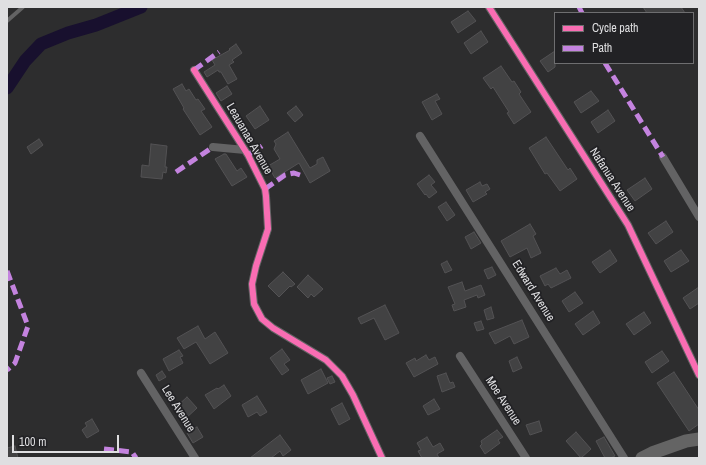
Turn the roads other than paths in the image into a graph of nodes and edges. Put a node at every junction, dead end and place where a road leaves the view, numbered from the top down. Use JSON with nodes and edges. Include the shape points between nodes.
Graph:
{"nodes":[{"id":1,"x":23,"y":7,"type":"edge"},
{"id":2,"x":489,"y":7,"type":"edge"},
{"id":3,"x":7,"y":21,"type":"edge"},
{"id":4,"x":194,"y":70,"type":"dead end"},
{"id":5,"x":420,"y":136,"type":"dead end"},
{"id":6,"x":213,"y":147,"type":"dead end"},
{"id":7,"x":245,"y":150,"type":"junction"},
{"id":8,"x":662,"y":156,"type":"dead end"},
{"id":9,"x":699,"y":217,"type":"edge"},
{"id":10,"x":460,"y":356,"type":"dead end"},
{"id":11,"x":141,"y":372,"type":"dead end"},
{"id":12,"x":699,"y":375,"type":"edge"},
{"id":13,"x":699,"y":439,"type":"edge"},
{"id":14,"x":195,"y":458,"type":"edge"},
{"id":15,"x":382,"y":458,"type":"edge"},
{"id":16,"x":526,"y":458,"type":"edge"},
{"id":17,"x":624,"y":458,"type":"edge"},
{"id":18,"x":642,"y":458,"type":"edge"}],
"edges":[{"from":1,"to":3,"type":"lane"},
{"from":2,"to":12,"type":"street","name":"Nafanua Avenue","via":[[628,225]]},
{"from":4,"to":7,"type":"street","name":"Leauanae Avenue"},
{"from":5,"to":17,"type":"street","name":"Edward Avenue"},
{"from":6,"to":7,"type":"street"},
{"from":7,"to":15,"type":"street","name":"Leauanae Avenue","via":[[265,189],[268,229],[252,284],[254,304],[262,319],[273,328],[326,360],[342,376]]},
{"from":8,"to":9,"type":"street"},
{"from":10,"to":16,"type":"street","name":"Moe Avenue"},
{"from":11,"to":14,"type":"street","name":"Lee Avenue"},
{"from":13,"to":18,"type":"main road","via":[[686,441]]}]}
